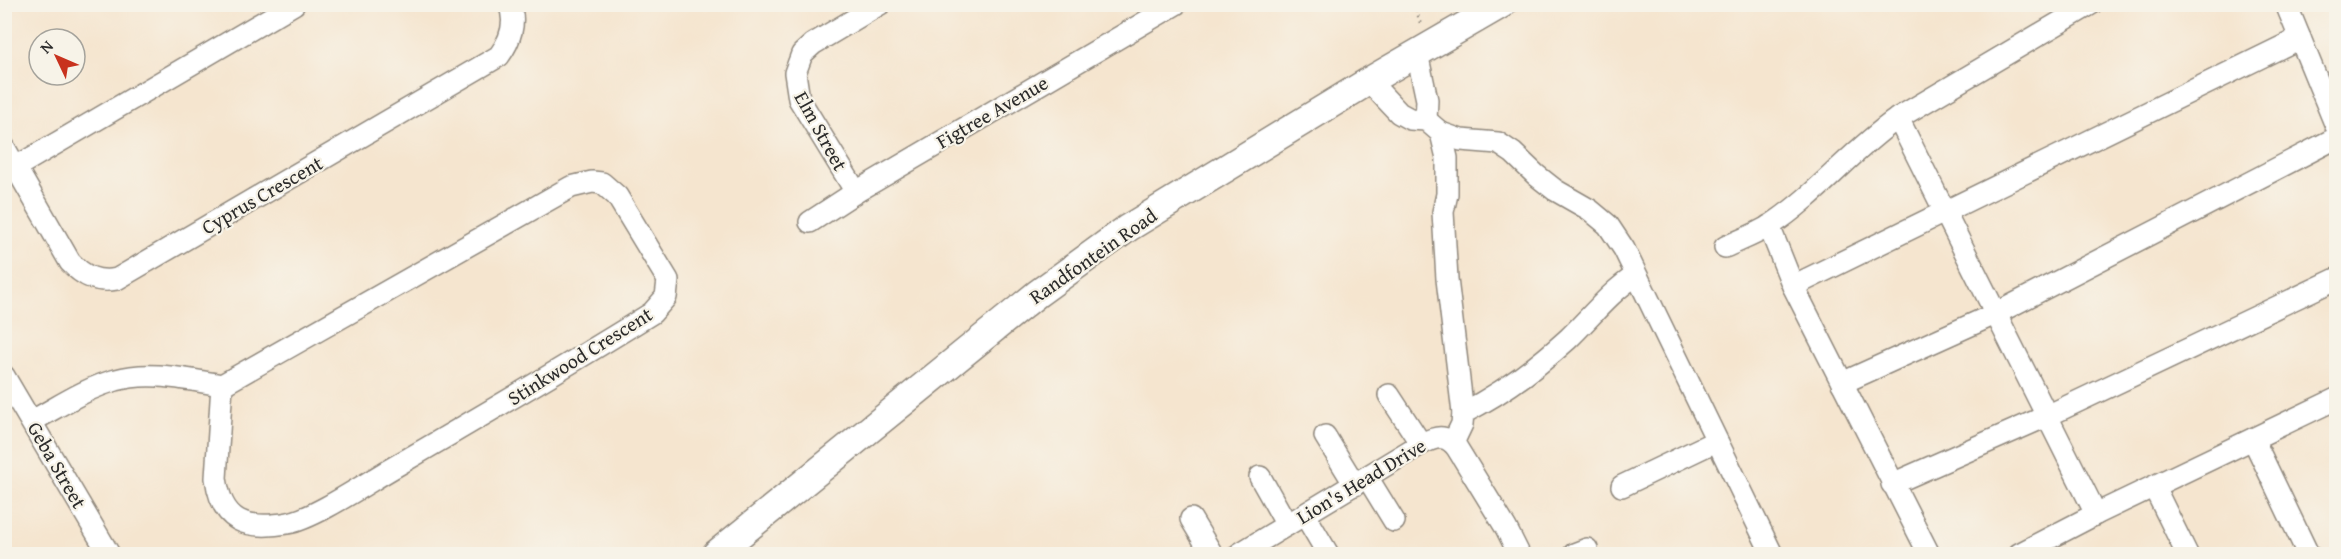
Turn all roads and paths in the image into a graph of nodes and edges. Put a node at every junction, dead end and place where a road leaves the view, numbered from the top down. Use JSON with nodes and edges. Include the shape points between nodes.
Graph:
{"nodes":[{"id":1,"x":294,"y":4,"type":"edge"},
{"id":2,"x":509,"y":4,"type":"edge"},
{"id":3,"x":880,"y":4,"type":"edge"},
{"id":4,"x":1176,"y":4,"type":"edge"},
{"id":5,"x":1502,"y":4,"type":"edge"},
{"id":6,"x":2091,"y":4,"type":"edge"},
{"id":7,"x":2286,"y":4,"type":"edge"},
{"id":8,"x":2300,"y":39,"type":"junction"},
{"id":9,"x":1417,"y":53,"type":"junction"},
{"id":10,"x":1370,"y":81,"type":"junction"},
{"id":11,"x":1898,"y":118,"type":"junction"},
{"id":12,"x":2337,"y":126,"type":"edge"},
{"id":13,"x":1434,"y":127,"type":"junction"},
{"id":14,"x":2337,"y":138,"type":"edge"},
{"id":15,"x":4,"y":147,"type":"edge"},
{"id":16,"x":16,"y":167,"type":"junction"},
{"id":17,"x":856,"y":192,"type":"junction"},
{"id":18,"x":1945,"y":212,"type":"junction"},
{"id":19,"x":810,"y":222,"type":"dead end"},
{"id":20,"x":1769,"y":226,"type":"junction"},
{"id":21,"x":1725,"y":247,"type":"dead end"},
{"id":22,"x":1635,"y":276,"type":"junction"},
{"id":23,"x":2337,"y":279,"type":"edge"},
{"id":24,"x":1793,"y":286,"type":"junction"},
{"id":25,"x":1995,"y":314,"type":"junction"},
{"id":26,"x":4,"y":376,"type":"edge"},
{"id":27,"x":1842,"y":383,"type":"junction"},
{"id":28,"x":222,"y":386,"type":"junction"},
{"id":29,"x":1389,"y":395,"type":"dead end"},
{"id":30,"x":2337,"y":399,"type":"edge"},
{"id":31,"x":1463,"y":412,"type":"junction"},
{"id":32,"x":2047,"y":416,"type":"junction"},
{"id":33,"x":32,"y":421,"type":"junction"},
{"id":34,"x":1324,"y":436,"type":"dead end"},
{"id":35,"x":2253,"y":439,"type":"junction"},
{"id":36,"x":1716,"y":441,"type":"junction"},
{"id":37,"x":1453,"y":443,"type":"junction"},
{"id":38,"x":1421,"y":444,"type":"junction"},
{"id":39,"x":1260,"y":477,"type":"dead end"},
{"id":40,"x":1361,"y":481,"type":"junction"},
{"id":41,"x":1892,"y":484,"type":"junction"},
{"id":42,"x":1622,"y":486,"type":"dead end"},
{"id":43,"x":2154,"y":487,"type":"junction"},
{"id":44,"x":2096,"y":514,"type":"junction"},
{"id":45,"x":1191,"y":519,"type":"dead end"},
{"id":46,"x":1296,"y":520,"type":"junction"},
{"id":47,"x":1394,"y":521,"type":"dead end"},
{"id":48,"x":1245,"y":553,"type":"edge"},
{"id":49,"x":109,"y":555,"type":"edge"},
{"id":50,"x":716,"y":555,"type":"edge"},
{"id":51,"x":1212,"y":555,"type":"edge"},
{"id":52,"x":1328,"y":555,"type":"edge"},
{"id":53,"x":1519,"y":555,"type":"edge"},
{"id":54,"x":1772,"y":555,"type":"edge"},
{"id":55,"x":1929,"y":555,"type":"edge"},
{"id":56,"x":2019,"y":555,"type":"edge"},
{"id":57,"x":2187,"y":555,"type":"edge"},
{"id":58,"x":2308,"y":555,"type":"edge"}],
"edges":[{"from":1,"to":16,"type":"street"},
{"from":2,"to":16,"type":"street","name":"Cyprus Crescent","via":[[513,24],[499,56],[117,279],[92,279],[70,262]]},
{"from":3,"to":17,"type":"street","name":"Elm Street","via":[[813,44],[802,54],[795,73],[799,99]]},
{"from":4,"to":17,"type":"street","name":"Figtree Avenue"},
{"from":5,"to":9,"type":"main road","name":"Randfontein Road"},
{"from":6,"to":11,"type":"street"},
{"from":7,"to":8,"type":"street"},
{"from":8,"to":12,"type":"street"},
{"from":8,"to":18,"type":"street"},
{"from":9,"to":10,"type":"main road","name":"Randfontein Road"},
{"from":9,"to":13,"type":"street"},
{"from":10,"to":13,"type":"street","via":[[1399,113]]},
{"from":10,"to":50,"type":"main road","name":"Randfontein Road","via":[[1128,228],[1029,300]]},
{"from":11,"to":18,"type":"street"},
{"from":11,"to":20,"type":"street"},
{"from":13,"to":22,"type":"street","via":[[1461,141],[1498,143],[1555,190],[1590,210],[1608,225]]},
{"from":13,"to":31,"type":"street","via":[[1447,158],[1443,212],[1446,279]]},
{"from":14,"to":25,"type":"street"},
{"from":15,"to":16,"type":"street","name":"Cyprus Crescent"},
{"from":17,"to":19,"type":"street","name":"Figtree Avenue"},
{"from":18,"to":24,"type":"street"},
{"from":18,"to":25,"type":"street"},
{"from":20,"to":21,"type":"street"},
{"from":20,"to":24,"type":"street"},
{"from":22,"to":31,"type":"street","via":[[1616,288],[1569,338],[1522,378]]},
{"from":22,"to":36,"type":"street"},
{"from":23,"to":32,"type":"street"},
{"from":24,"to":27,"type":"street"},
{"from":25,"to":27,"type":"street"},
{"from":25,"to":32,"type":"street"},
{"from":26,"to":33,"type":"street","name":"Geba Street"},
{"from":27,"to":41,"type":"street"},
{"from":28,"to":28,"type":"street","name":"Stinkwood Crescent","via":[[581,183],[602,183],[617,196],[668,280],[666,297],[651,313],[358,488],[289,523],[242,522],[231,516],[218,493]]},
{"from":28,"to":33,"type":"street","via":[[135,376],[100,386]]},
{"from":29,"to":38,"type":"street"},
{"from":30,"to":35,"type":"street"},
{"from":31,"to":37,"type":"street"},
{"from":32,"to":41,"type":"street"},
{"from":32,"to":44,"type":"street"},
{"from":33,"to":49,"type":"street","name":"Geba Street"},
{"from":34,"to":40,"type":"street"},
{"from":35,"to":43,"type":"street"},
{"from":35,"to":58,"type":"street"},
{"from":36,"to":42,"type":"street"},
{"from":36,"to":54,"type":"street"},
{"from":37,"to":38,"type":"street","name":"Lion's Head Drive","via":[[1436,437]]},
{"from":37,"to":53,"type":"street"},
{"from":38,"to":40,"type":"street","name":"Lion's Head Drive"},
{"from":39,"to":46,"type":"street"},
{"from":40,"to":46,"type":"street","name":"Lion's Head Drive"},
{"from":40,"to":47,"type":"street"},
{"from":41,"to":55,"type":"street"},
{"from":43,"to":44,"type":"street"},
{"from":43,"to":57,"type":"street"},
{"from":44,"to":56,"type":"street"},
{"from":45,"to":51,"type":"street"},
{"from":46,"to":48,"type":"street","name":"Lion's Head Drive"},
{"from":46,"to":52,"type":"street"}]}
